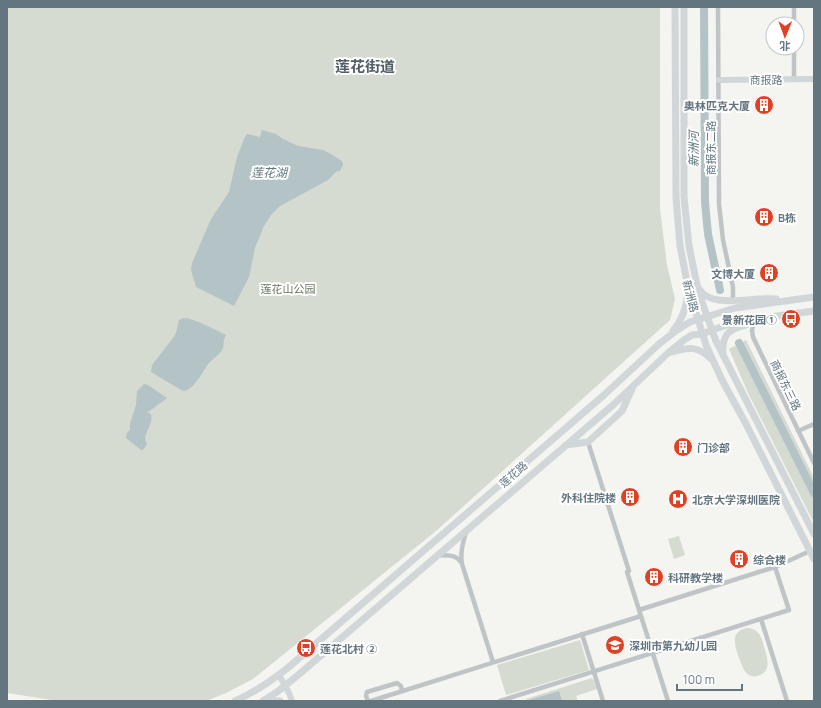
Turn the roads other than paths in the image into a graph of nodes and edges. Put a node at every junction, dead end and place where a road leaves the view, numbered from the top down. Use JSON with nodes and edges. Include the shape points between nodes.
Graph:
{"nodes":[{"id":1,"x":675,"y":7,"type":"edge"},
{"id":2,"x":684,"y":7,"type":"edge"},
{"id":3,"x":718,"y":7,"type":"edge"},
{"id":4,"x":794,"y":56,"type":"edge"},
{"id":5,"x":719,"y":80,"type":"junction"},
{"id":6,"x":794,"y":80,"type":"junction"},
{"id":7,"x":814,"y":80,"type":"edge"},
{"id":8,"x":698,"y":286,"type":"junction"},
{"id":9,"x":688,"y":287,"type":"junction"},
{"id":10,"x":733,"y":287,"type":"junction"},
{"id":11,"x":814,"y":297,"type":"edge"},
{"id":12,"x":745,"y":300,"type":"junction"},
{"id":13,"x":729,"y":301,"type":"junction"},
{"id":14,"x":786,"y":301,"type":"junction"},
{"id":15,"x":814,"y":311,"type":"edge"},
{"id":16,"x":707,"y":317,"type":"junction"},
{"id":17,"x":767,"y":318,"type":"junction"},
{"id":18,"x":698,"y":320,"type":"junction"},
{"id":19,"x":754,"y":324,"type":"junction"},
{"id":20,"x":739,"y":326,"type":"junction"},
{"id":21,"x":712,"y":330,"type":"junction"},
{"id":22,"x":702,"y":334,"type":"junction"},
{"id":23,"x":753,"y":337,"type":"junction"},
{"id":24,"x":665,"y":339,"type":"junction"},
{"id":25,"x":668,"y":353,"type":"junction"},
{"id":26,"x":724,"y":356,"type":"junction"},
{"id":27,"x":713,"y":361,"type":"junction"},
{"id":28,"x":633,"y":386,"type":"junction"},
{"id":29,"x":814,"y":425,"type":"edge"},
{"id":30,"x":799,"y":432,"type":"junction"},
{"id":31,"x":588,"y":442,"type":"junction"},
{"id":32,"x":566,"y":445,"type":"junction"},
{"id":33,"x":814,"y":463,"type":"edge"},
{"id":34,"x":466,"y":531,"type":"junction"},
{"id":35,"x":814,"y":534,"type":"edge"},
{"id":36,"x":810,"y":551,"type":"junction"},
{"id":37,"x":439,"y":555,"type":"junction"},
{"id":38,"x":814,"y":560,"type":"edge"},
{"id":39,"x":462,"y":564,"type":"junction"},
{"id":40,"x":775,"y":567,"type":"junction"},
{"id":41,"x":639,"y":610,"type":"junction"},
{"id":42,"x":641,"y":616,"type":"junction"},
{"id":43,"x":761,"y":619,"type":"junction"},
{"id":44,"x":582,"y":634,"type":"junction"},
{"id":45,"x":652,"y":653,"type":"junction"},
{"id":46,"x":493,"y":662,"type":"junction"},
{"id":47,"x":594,"y":672,"type":"junction"},
{"id":48,"x":279,"y":675,"type":"junction"},
{"id":49,"x":285,"y":686,"type":"junction"},
{"id":50,"x":402,"y":691,"type":"junction"},
{"id":51,"x":235,"y":701,"type":"edge"},
{"id":52,"x":263,"y":701,"type":"edge"},
{"id":53,"x":274,"y":701,"type":"edge"},
{"id":54,"x":280,"y":701,"type":"edge"},
{"id":55,"x":292,"y":701,"type":"edge"},
{"id":56,"x":369,"y":701,"type":"edge"},
{"id":57,"x":500,"y":701,"type":"edge"},
{"id":58,"x":604,"y":701,"type":"edge"},
{"id":59,"x":668,"y":701,"type":"edge"},
{"id":60,"x":787,"y":701,"type":"edge"}],
"edges":[{"from":1,"to":9,"type":"main road","name":"新洲路","via":[[676,197],[680,246]]},
{"from":2,"to":8,"type":"main road","name":"新洲路","via":[[684,196],[689,246]]},
{"from":3,"to":5,"type":"street","name":"商报东二路"},
{"from":4,"to":6,"type":"street"},
{"from":5,"to":6,"type":"street","name":"商报路"},
{"from":5,"to":10,"type":"street","name":"商报东二路","via":[[720,210],[724,246]]},
{"from":6,"to":7,"type":"street","name":"商报路"},
{"from":8,"to":13,"type":"main road","via":[[710,298]]},
{"from":8,"to":16,"type":"main road","name":"新洲路"},
{"from":9,"to":18,"type":"main road","name":"新洲路"},
{"from":9,"to":24,"type":"main road","via":[[680,321]]},
{"from":10,"to":12,"type":"street","via":[[738,296]]},
{"from":10,"to":13,"type":"street","name":"商报东二路","via":[[733,297]]},
{"from":11,"to":14,"type":"main road","name":"莲花路"},
{"from":12,"to":13,"type":"main road"},
{"from":12,"to":14,"type":"main road","via":[[769,298]]},
{"from":14,"to":16,"type":"main road","name":"莲花路","via":[[741,307]]},
{"from":15,"to":17,"type":"main road","name":"莲花路"},
{"from":16,"to":18,"type":"main road","name":"莲花路"},
{"from":16,"to":21,"type":"main road","name":"新洲路"},
{"from":17,"to":19,"type":"main road"},
{"from":17,"to":21,"type":"main road","name":"莲花路","via":[[737,322]]},
{"from":18,"to":22,"type":"main road","name":"新洲路"},
{"from":18,"to":24,"type":"main road","name":"莲花路","via":[[683,326]]},
{"from":19,"to":20,"type":"main road"},
{"from":19,"to":23,"type":"street","name":"商报东三路"},
{"from":20,"to":23,"type":"street","name":"商报东三路"},
{"from":20,"to":26,"type":"main road","via":[[727,335]]},
{"from":21,"to":22,"type":"main road","name":"莲花路"},
{"from":21,"to":26,"type":"main road","name":"新洲路"},
{"from":22,"to":25,"type":"main road","name":"莲花路","via":[[692,336]]},
{"from":22,"to":27,"type":"main road","name":"新洲路"},
{"from":23,"to":30,"type":"street","name":"商报东三路"},
{"from":24,"to":48,"type":"main road","name":"莲花路","via":[[599,400]]},
{"from":25,"to":27,"type":"main road","via":[[683,348],[694,348]]},
{"from":25,"to":28,"type":"main road","name":"莲花路"},
{"from":26,"to":35,"type":"main road","name":"新洲路"},
{"from":27,"to":36,"type":"main road","name":"新洲路"},
{"from":28,"to":31,"type":"main road","via":[[622,411]]},
{"from":28,"to":32,"type":"main road","name":"莲花路"},
{"from":29,"to":30,"type":"street"},
{"from":30,"to":33,"type":"street","name":"商报东三路"},
{"from":31,"to":32,"type":"main road"},
{"from":31,"to":41,"type":"street","via":[[630,571],[626,572]]},
{"from":32,"to":34,"type":"main road","name":"莲花路"},
{"from":34,"to":37,"type":"main road","name":"莲花路"},
{"from":34,"to":39,"type":"street","via":[[461,551]]},
{"from":36,"to":38,"type":"main road","name":"新洲路"},
{"from":36,"to":40,"type":"street"},
{"from":37,"to":39,"type":"street","via":[[456,556]]},
{"from":37,"to":49,"type":"main road","name":"莲花路"},
{"from":39,"to":46,"type":"street"},
{"from":40,"to":41,"type":"street"},
{"from":40,"to":43,"type":"street","via":[[789,610]]},
{"from":41,"to":42,"type":"street"},
{"from":42,"to":44,"type":"street"},
{"from":42,"to":45,"type":"street"},
{"from":43,"to":45,"type":"street"},
{"from":43,"to":60,"type":"street"},
{"from":44,"to":46,"type":"street"},
{"from":44,"to":47,"type":"street"},
{"from":45,"to":47,"type":"street"},
{"from":45,"to":59,"type":"street"},
{"from":46,"to":50,"type":"street"},
{"from":47,"to":57,"type":"street"},
{"from":47,"to":58,"type":"street"},
{"from":48,"to":49,"type":"street"},
{"from":48,"to":51,"type":"main road","name":"莲花路"},
{"from":49,"to":52,"type":"main road","name":"莲花路"},
{"from":49,"to":55,"type":"street"},
{"from":50,"to":56,"type":"street"},
{"from":50,"to":56,"type":"street","via":[[397,683],[367,692]]},
{"from":53,"to":54,"type":"main road"}]}
